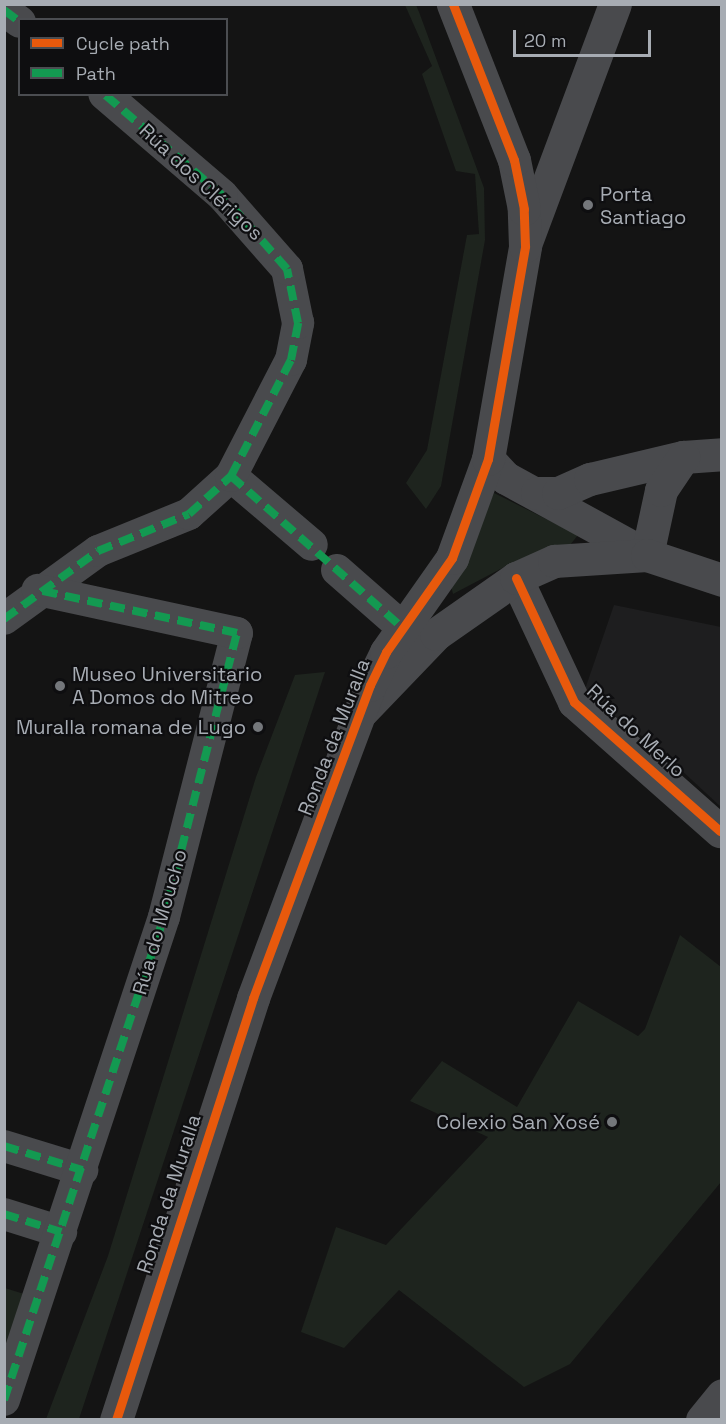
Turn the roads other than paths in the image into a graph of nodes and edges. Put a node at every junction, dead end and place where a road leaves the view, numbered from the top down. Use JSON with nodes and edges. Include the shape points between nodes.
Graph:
{"nodes":[{"id":1,"x":453,"y":4,"type":"edge"},
{"id":2,"x":615,"y":4,"type":"edge"},
{"id":3,"x":4,"y":9,"type":"edge"},
{"id":4,"x":18,"y":20,"type":"edge"},
{"id":5,"x":106,"y":96,"type":"edge"},
{"id":6,"x":525,"y":246,"type":"junction"},
{"id":7,"x":722,"y":454,"type":"edge"},
{"id":8,"x":683,"y":457,"type":"junction"},
{"id":9,"x":488,"y":459,"type":"junction"},
{"id":10,"x":231,"y":476,"type":"junction"},
{"id":11,"x":537,"y":493,"type":"junction"},
{"id":12,"x":312,"y":545,"type":"dead end"},
{"id":13,"x":647,"y":555,"type":"junction"},
{"id":14,"x":337,"y":570,"type":"dead end"},
{"id":15,"x":516,"y":578,"type":"junction"},
{"id":16,"x":722,"y":580,"type":"edge"},
{"id":17,"x":38,"y":590,"type":"junction"},
{"id":18,"x":4,"y":619,"type":"edge"},
{"id":19,"x":403,"y":628,"type":"junction"},
{"id":20,"x":363,"y":711,"type":"junction"},
{"id":21,"x":720,"y":831,"type":"dead end"},
{"id":22,"x":4,"y":1146,"type":"edge"},
{"id":23,"x":82,"y":1170,"type":"junction"},
{"id":24,"x":4,"y":1214,"type":"edge"},
{"id":25,"x":61,"y":1232,"type":"junction"},
{"id":26,"x":722,"y":1395,"type":"edge"},
{"id":27,"x":4,"y":1400,"type":"edge"},
{"id":28,"x":116,"y":1419,"type":"edge"},
{"id":29,"x":702,"y":1419,"type":"edge"}],
"edges":[{"from":1,"to":6,"type":"street","name":"Ronda da Muralla","via":[[514,160],[524,209]]},
{"from":2,"to":6,"type":"street"},
{"from":3,"to":4,"type":"street"},
{"from":5,"to":10,"type":"street","name":"Rúa dos Clérigos","via":[[222,195],[287,269],[297,322],[291,360]]},
{"from":6,"to":9,"type":"street","name":"Ronda da Muralla"},
{"from":7,"to":8,"type":"street"},
{"from":8,"to":11,"type":"street","via":[[590,478],[558,493]]},
{"from":8,"to":13,"type":"street","via":[[661,490]]},
{"from":9,"to":11,"type":"street","via":[[506,478]]},
{"from":9,"to":19,"type":"street","name":"Ronda da Muralla","via":[[453,558]]},
{"from":10,"to":12,"type":"street"},
{"from":10,"to":17,"type":"street","via":[[189,514],[98,551]]},
{"from":11,"to":13,"type":"street"},
{"from":13,"to":15,"type":"street","via":[[554,561]]},
{"from":13,"to":16,"type":"street"},
{"from":14,"to":19,"type":"street"},
{"from":15,"to":20,"type":"street","via":[[436,634]]},
{"from":15,"to":21,"type":"street","name":"Rúa do Merlo","via":[[573,702]]},
{"from":17,"to":18,"type":"street"},
{"from":17,"to":23,"type":"street","name":"Rúa do Moucho","via":[[237,633],[164,917]]},
{"from":19,"to":20,"type":"street","name":"Ronda da Muralla","via":[[379,665]]},
{"from":20,"to":28,"type":"street","name":"Ronda da Muralla","via":[[253,998]]},
{"from":22,"to":23,"type":"street"},
{"from":23,"to":25,"type":"street","name":"Rúa do Moucho"},
{"from":24,"to":25,"type":"street"},
{"from":25,"to":27,"type":"street","name":"Rúa do Moucho"},
{"from":26,"to":29,"type":"street"}]}
